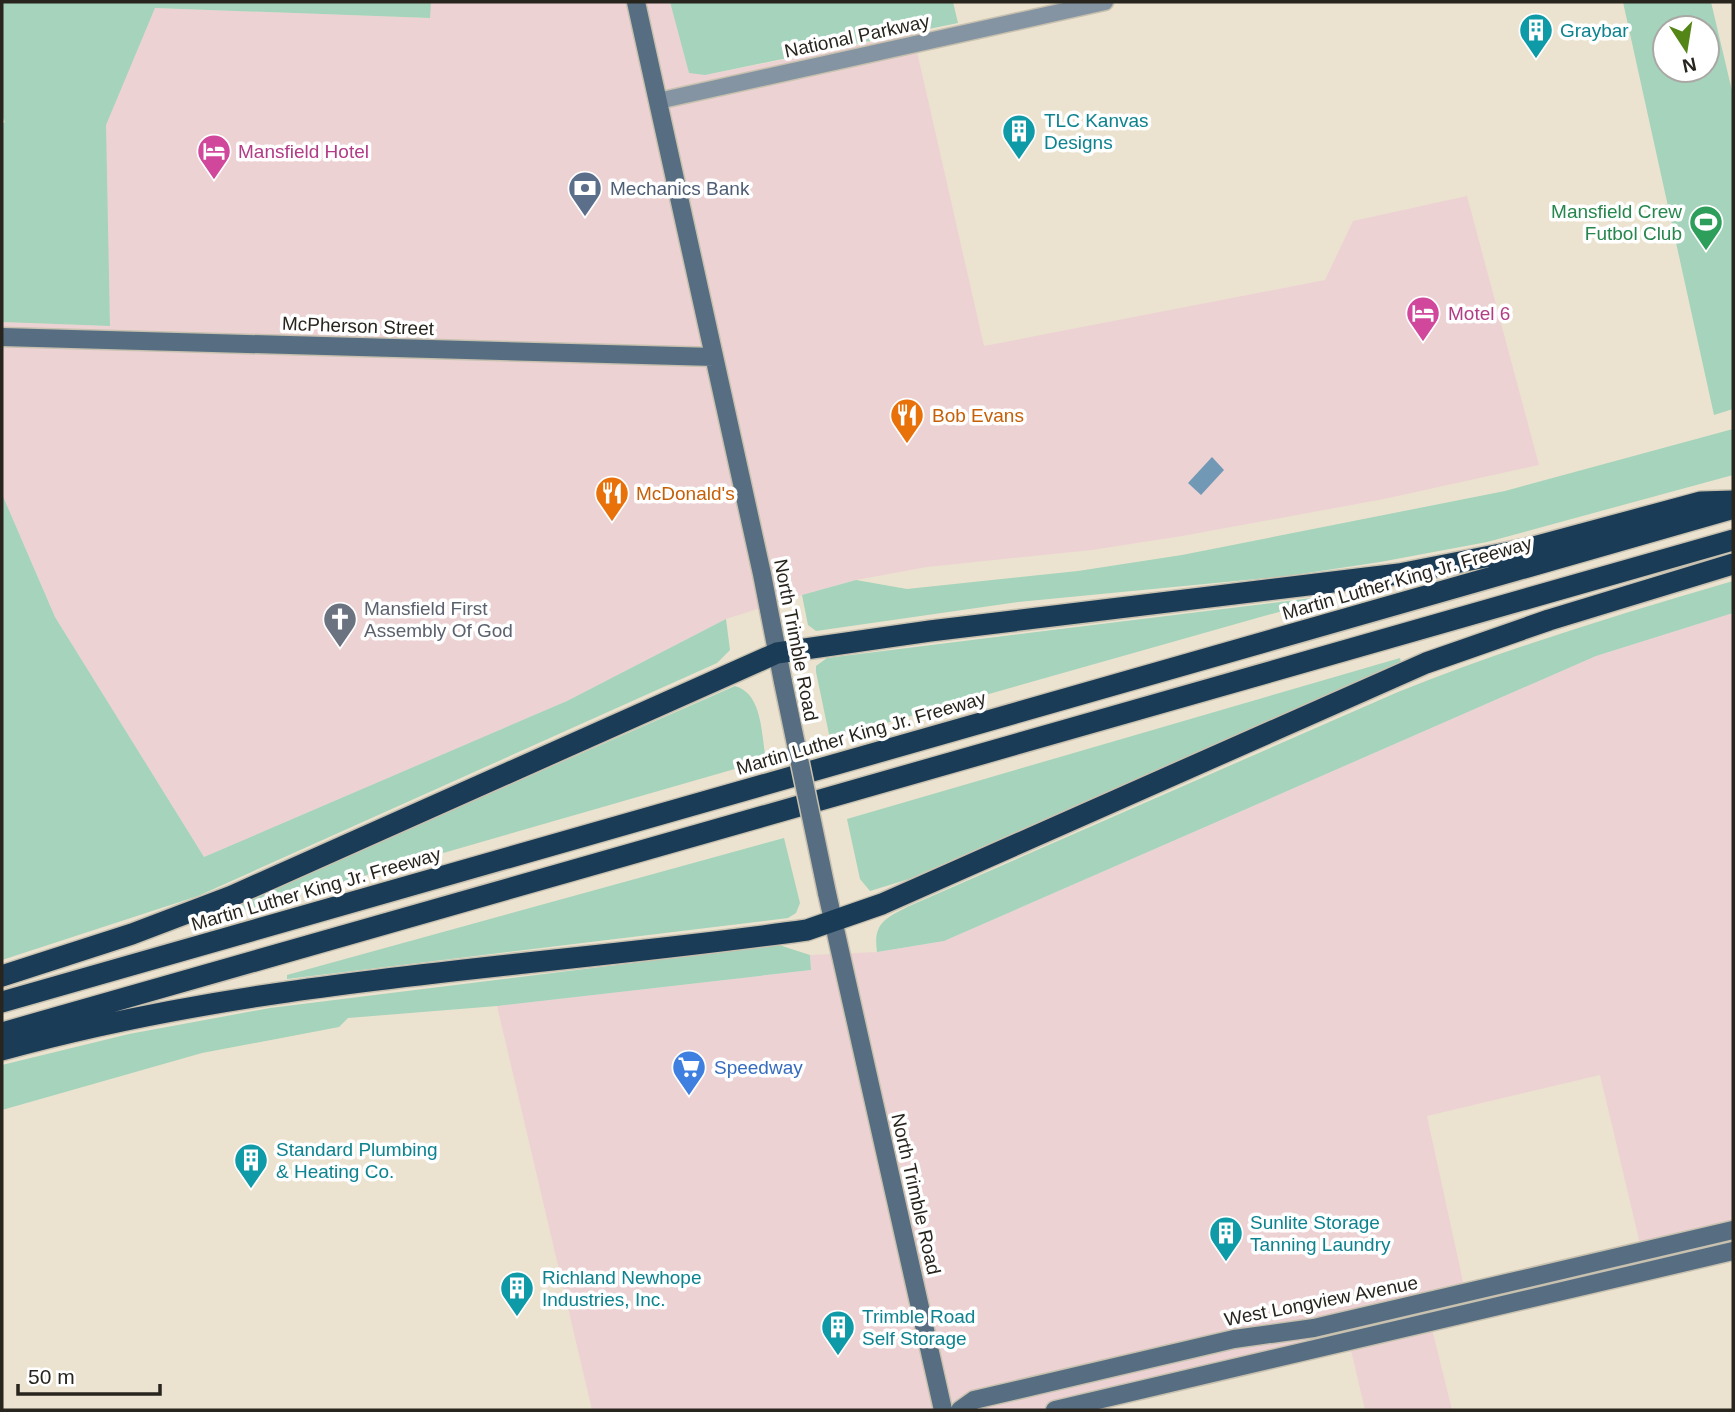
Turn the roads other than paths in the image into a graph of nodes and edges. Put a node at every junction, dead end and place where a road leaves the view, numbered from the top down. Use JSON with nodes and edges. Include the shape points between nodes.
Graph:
{"nodes":[{"id":1,"x":636,"y":2,"type":"edge"},
{"id":2,"x":1105,"y":2,"type":"edge"},
{"id":3,"x":658,"y":101,"type":"junction"},
{"id":4,"x":2,"y":337,"type":"edge"},
{"id":5,"x":713,"y":357,"type":"junction"},
{"id":6,"x":1733,"y":501,"type":"edge"},
{"id":7,"x":1733,"y":508,"type":"edge"},
{"id":8,"x":1733,"y":540,"type":"edge"},
{"id":9,"x":1733,"y":564,"type":"edge"},
{"id":10,"x":777,"y":653,"type":"junction"},
{"id":11,"x":834,"y":922,"type":"junction"},
{"id":12,"x":2,"y":976,"type":"edge"},
{"id":13,"x":2,"y":1002,"type":"edge"},
{"id":14,"x":2,"y":1033,"type":"edge"},
{"id":15,"x":2,"y":1051,"type":"edge"},
{"id":16,"x":1733,"y":1230,"type":"edge"},
{"id":17,"x":1733,"y":1251,"type":"edge"},
{"id":18,"x":943,"y":1410,"type":"edge"},
{"id":19,"x":960,"y":1410,"type":"edge"},
{"id":20,"x":1055,"y":1410,"type":"edge"}],
"edges":[{"from":1,"to":3,"type":"street","name":"North Trimble Road"},
{"from":2,"to":3,"type":"street","name":"National Parkway"},
{"from":3,"to":5,"type":"street","name":"North Trimble Road"},
{"from":4,"to":5,"type":"street","name":"McPherson Street"},
{"from":5,"to":10,"type":"street","name":"North Trimble Road"},
{"from":6,"to":10,"type":"highway","via":[[1701,502],[1526,549],[1399,574]]},
{"from":7,"to":13,"type":"highway","name":"Martin Luther King Jr. Freeway"},
{"from":8,"to":14,"type":"highway"},
{"from":9,"to":11,"type":"highway","via":[[1426,663]]},
{"from":10,"to":11,"type":"street","name":"North Trimble Road","bridge":true},
{"from":10,"to":12,"type":"highway","via":[[232,896]]},
{"from":11,"to":15,"type":"highway","via":[[784,933],[223,1001],[86,1027]]},
{"from":11,"to":18,"type":"street","name":"North Trimble Road"},
{"from":16,"to":19,"type":"street","name":"West Longview Avenue","via":[[1306,1329],[1234,1339],[974,1400]]},
{"from":17,"to":20,"type":"street"}]}
